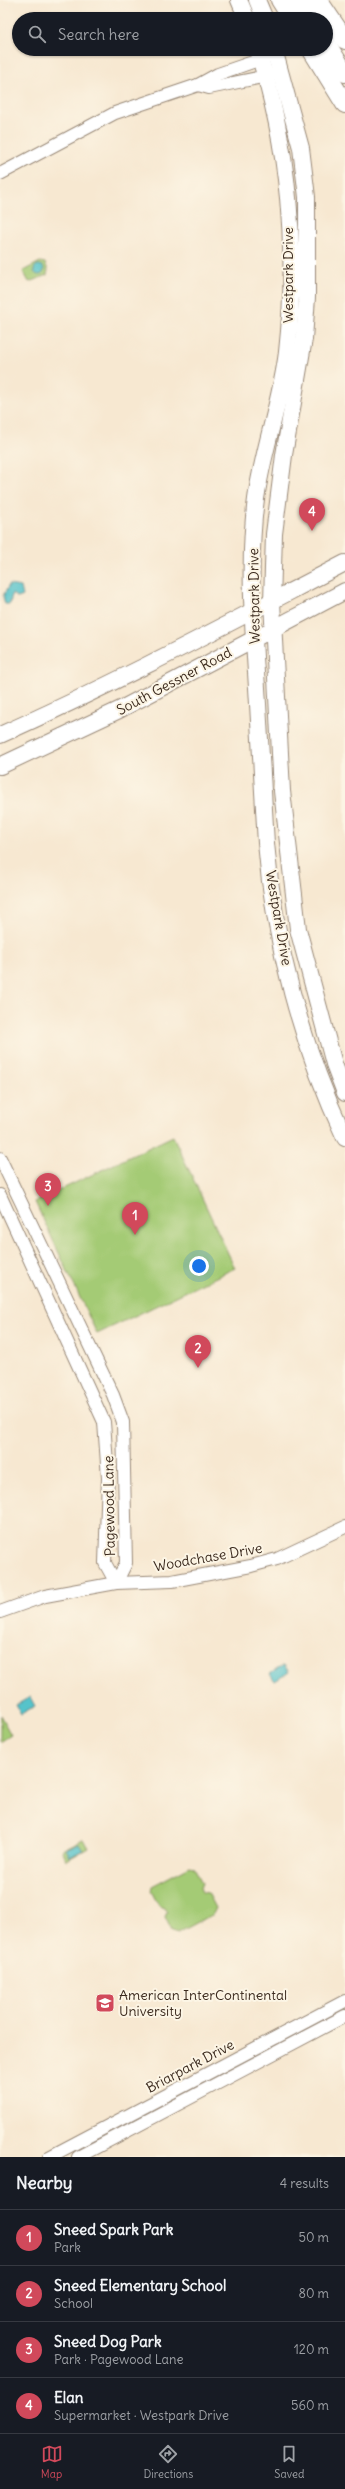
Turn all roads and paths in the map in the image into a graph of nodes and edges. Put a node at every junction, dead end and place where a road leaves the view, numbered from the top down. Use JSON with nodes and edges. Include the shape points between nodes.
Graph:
{"nodes":[{"id":1,"x":239,"y":0,"type":"edge"},
{"id":2,"x":257,"y":0,"type":"edge"},
{"id":3,"x":280,"y":0,"type":"edge"},
{"id":4,"x":299,"y":0,"type":"edge"},
{"id":5,"x":318,"y":0,"type":"edge"},
{"id":6,"x":244,"y":12,"type":"edge"},
{"id":7,"x":262,"y":12,"type":"edge"},
{"id":8,"x":288,"y":12,"type":"edge"},
{"id":9,"x":307,"y":12,"type":"edge"},
{"id":10,"x":326,"y":12,"type":"edge"},
{"id":11,"x":333,"y":22,"type":"edge"},
{"id":12,"x":345,"y":40,"type":"edge"},
{"id":13,"x":333,"y":54,"type":"edge"},
{"id":14,"x":260,"y":56,"type":"edge"},
{"id":15,"x":268,"y":56,"type":"edge"},
{"id":16,"x":315,"y":56,"type":"edge"},
{"id":17,"x":274,"y":74,"type":"junction"},
{"id":18,"x":345,"y":74,"type":"edge"},
{"id":19,"x":198,"y":85,"type":"junction"},
{"id":20,"x":345,"y":104,"type":"edge"},
{"id":21,"x":0,"y":174,"type":"edge"},
{"id":22,"x":287,"y":196,"type":"junction"},
{"id":23,"x":307,"y":197,"type":"junction"},
{"id":24,"x":288,"y":337,"type":"junction"},
{"id":25,"x":304,"y":339,"type":"junction"},
{"id":26,"x":345,"y":563,"type":"edge"},
{"id":27,"x":345,"y":591,"type":"edge"},
{"id":28,"x":272,"y":602,"type":"junction"},
{"id":29,"x":251,"y":611,"type":"junction"},
{"id":30,"x":273,"y":630,"type":"junction"},
{"id":31,"x":254,"y":639,"type":"junction"},
{"id":32,"x":61,"y":708,"type":"junction"},
{"id":33,"x":72,"y":732,"type":"junction"},
{"id":34,"x":0,"y":735,"type":"edge"},
{"id":35,"x":0,"y":766,"type":"edge"},
{"id":36,"x":282,"y":791,"type":"junction"},
{"id":37,"x":264,"y":792,"type":"junction"},
{"id":38,"x":298,"y":929,"type":"junction"},
{"id":39,"x":279,"y":933,"type":"junction"},
{"id":40,"x":345,"y":1093,"type":"edge"},
{"id":41,"x":345,"y":1138,"type":"edge"},
{"id":42,"x":0,"y":1158,"type":"edge"},
{"id":43,"x":0,"y":1195,"type":"edge"},
{"id":44,"x":345,"y":1527,"type":"edge"},
{"id":45,"x":116,"y":1584,"type":"junction"},
{"id":46,"x":0,"y":1612,"type":"edge"},
{"id":47,"x":345,"y":2000,"type":"edge"},
{"id":48,"x":345,"y":2016,"type":"edge"},
{"id":49,"x":49,"y":2157,"type":"edge"},
{"id":50,"x":78,"y":2157,"type":"edge"}],
"edges":[{"from":1,"to":6,"type":"main road"},
{"from":2,"to":7,"type":"main road"},
{"from":3,"to":8,"type":"highway"},
{"from":4,"to":9,"type":"highway"},
{"from":5,"to":10,"type":"highway"},
{"from":11,"to":12,"type":"highway"},
{"from":13,"to":18,"type":"highway"},
{"from":14,"to":19,"type":"street"},
{"from":15,"to":17,"type":"main road","name":"Westpark Drive"},
{"from":16,"to":20,"type":"highway"},
{"from":17,"to":19,"type":"street","via":[[209,88]]},
{"from":17,"to":22,"type":"main road","name":"Westpark Drive"},
{"from":17,"to":23,"type":"main road","name":"Westpark Drive","via":[[301,148]]},
{"from":19,"to":21,"type":"street","via":[[115,113]]},
{"from":22,"to":23,"type":"main road"},
{"from":22,"to":24,"type":"main road","name":"Westpark Drive","via":[[290,244]]},
{"from":23,"to":25,"type":"main road","name":"Westpark Drive","via":[[307,296]]},
{"from":24,"to":25,"type":"main road"},
{"from":24,"to":29,"type":"main road","name":"Westpark Drive","via":[[256,498]]},
{"from":25,"to":28,"type":"main road","name":"Westpark Drive","via":[[275,526]]},
{"from":26,"to":28,"type":"main road","name":"South Gessner Road"},
{"from":27,"to":30,"type":"main road","name":"South Gessner Road"},
{"from":28,"to":29,"type":"main road","name":"South Gessner Road"},
{"from":28,"to":30,"type":"main road","name":"Westpark Drive"},
{"from":29,"to":31,"type":"main road","name":"Westpark Drive"},
{"from":29,"to":32,"type":"main road","name":"South Gessner Road"},
{"from":30,"to":31,"type":"main road","name":"South Gessner Road"},
{"from":30,"to":36,"type":"main road","name":"Westpark Drive"},
{"from":31,"to":33,"type":"main road","name":"South Gessner Road"},
{"from":31,"to":37,"type":"main road","name":"Westpark Drive"},
{"from":32,"to":33,"type":"main road"},
{"from":32,"to":34,"type":"main road","name":"South Gessner Road"},
{"from":33,"to":35,"type":"main road","name":"South Gessner Road"},
{"from":36,"to":37,"type":"main road"},
{"from":36,"to":38,"type":"main road","name":"Westpark Drive"},
{"from":37,"to":39,"type":"main road","name":"Westpark Drive","via":[[266,845]]},
{"from":38,"to":39,"type":"main road"},
{"from":38,"to":40,"type":"main road","name":"Westpark Drive","via":[[334,1064]]},
{"from":39,"to":41,"type":"main road","name":"Westpark Drive","via":[[318,1074]]},
{"from":42,"to":45,"type":"street","name":"Pagewood Lane","via":[[113,1395],[123,1422],[126,1563]]},
{"from":43,"to":45,"type":"street","name":"Pagewood Lane","via":[[104,1422],[108,1478],[105,1563]]},
{"from":44,"to":45,"type":"street","name":"Woodchase Drive","via":[[277,1559],[251,1566],[172,1581]]},
{"from":45,"to":46,"type":"street","name":"Woodchase Drive","via":[[45,1596]]},
{"from":47,"to":49,"type":"street","name":"Briarpark Drive"},
{"from":48,"to":50,"type":"street","name":"Briarpark Drive"}]}
